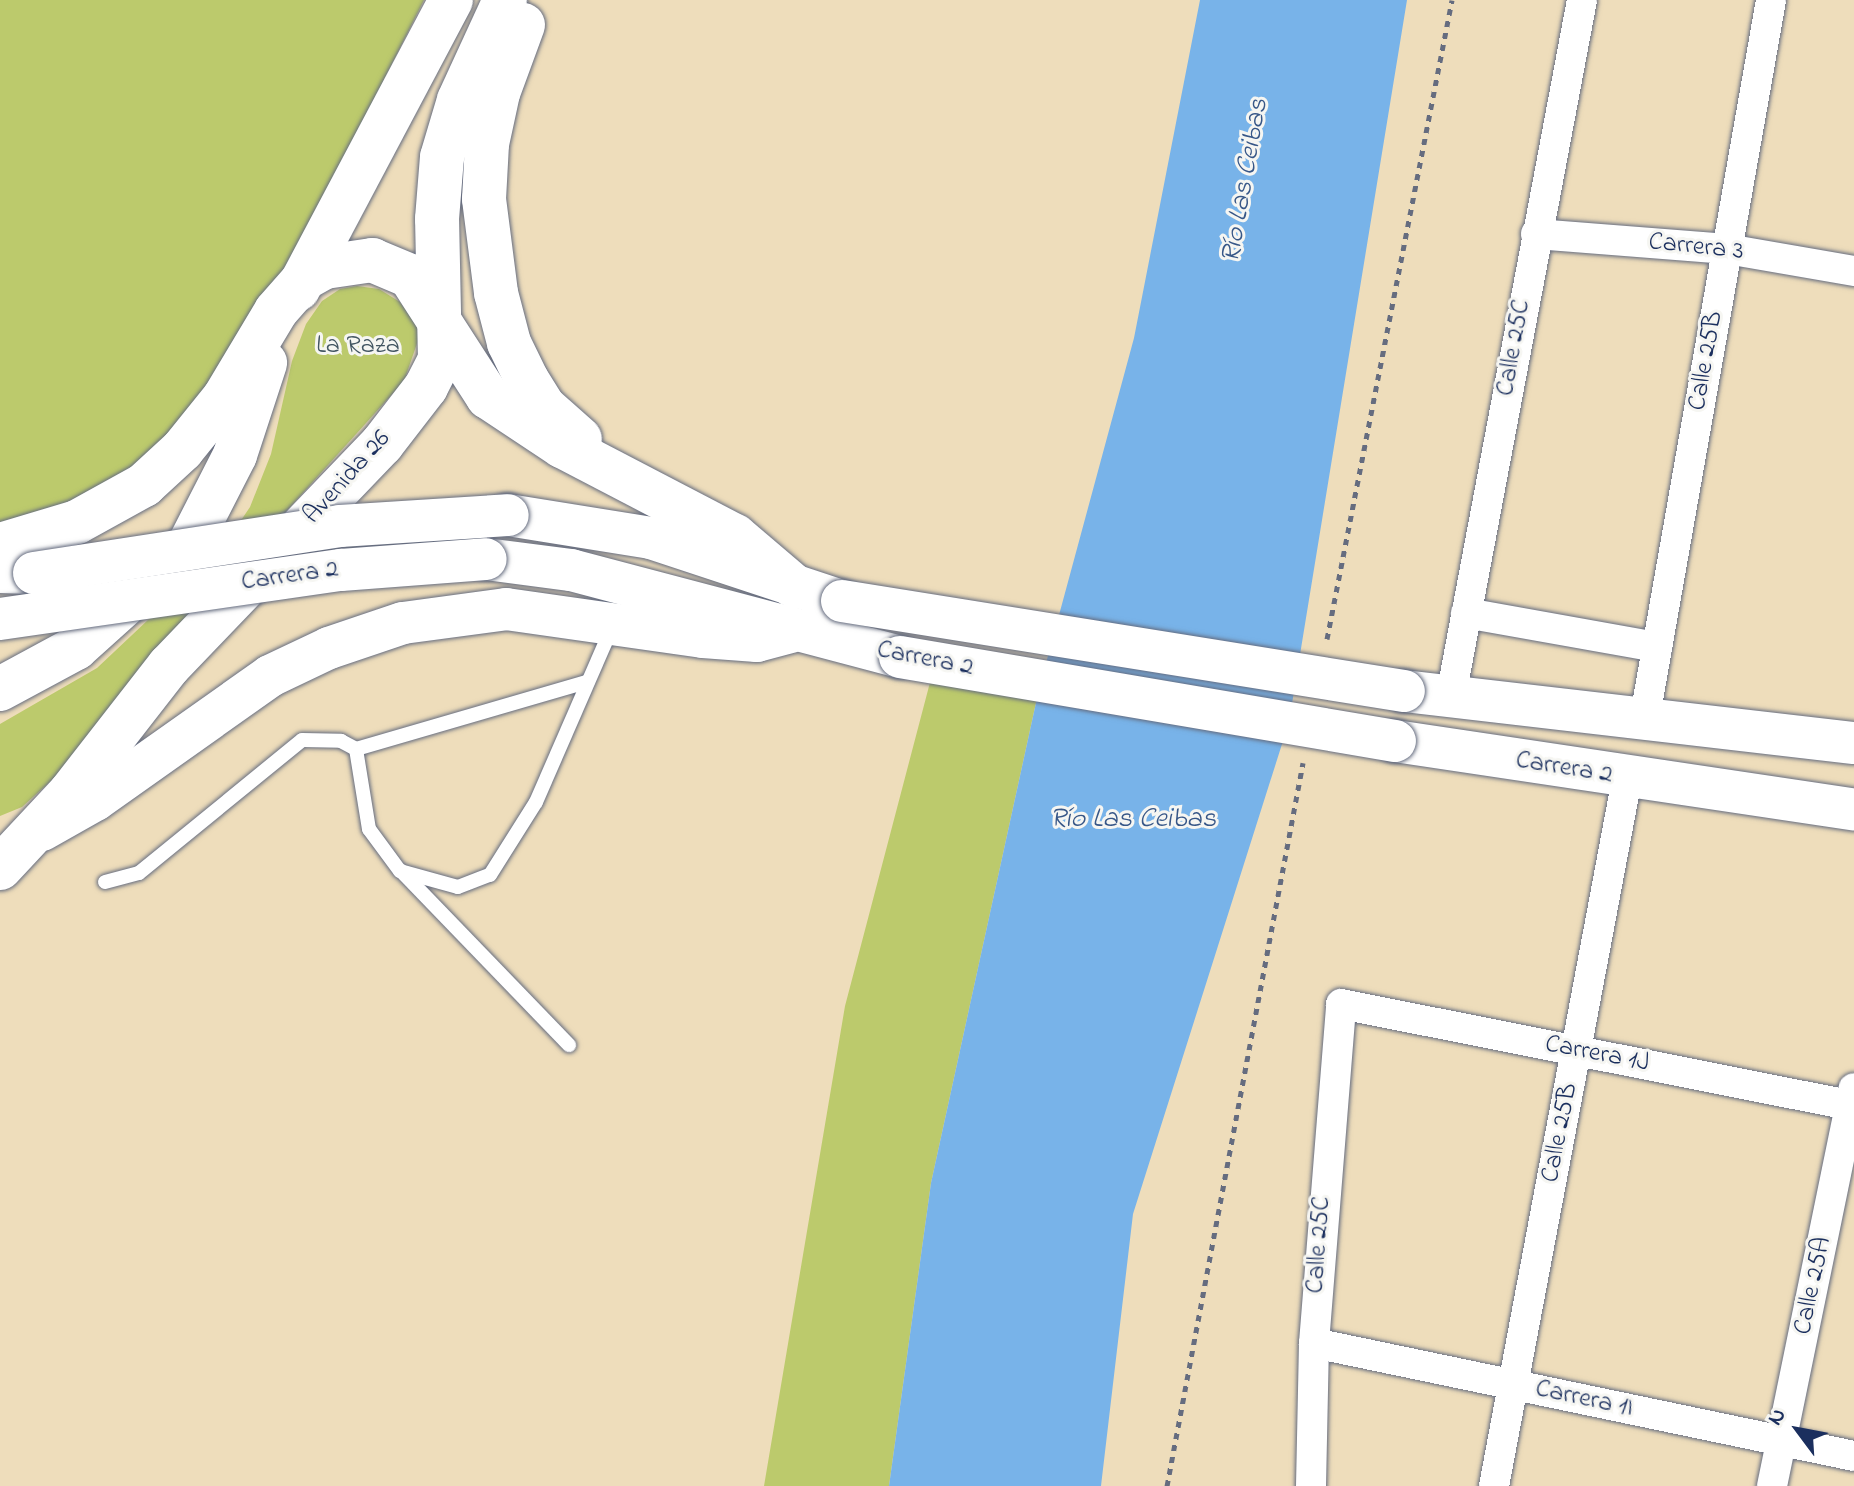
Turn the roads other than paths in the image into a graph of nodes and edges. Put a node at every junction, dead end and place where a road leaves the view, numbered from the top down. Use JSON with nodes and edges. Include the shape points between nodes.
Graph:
{"nodes":[{"id":1,"x":451,"y":0,"type":"edge"},
{"id":2,"x":505,"y":0,"type":"edge"},
{"id":3,"x":534,"y":0,"type":"edge"},
{"id":4,"x":1582,"y":0,"type":"edge"},
{"id":5,"x":1771,"y":0,"type":"edge"},
{"id":6,"x":1536,"y":234,"type":"junction"},
{"id":7,"x":1727,"y":249,"type":"junction"},
{"id":8,"x":1854,"y":271,"type":"edge"},
{"id":9,"x":305,"y":278,"type":"junction"},
{"id":10,"x":442,"y":325,"type":"junction"},
{"id":11,"x":652,"y":494,"type":"junction"},
{"id":12,"x":0,"y":545,"type":"edge"},
{"id":13,"x":0,"y":572,"type":"edge"},
{"id":14,"x":795,"y":587,"type":"junction"},
{"id":15,"x":1466,"y":613,"type":"junction"},
{"id":16,"x":0,"y":619,"type":"edge"},
{"id":17,"x":614,"y":623,"type":"junction"},
{"id":18,"x":791,"y":632,"type":"junction"},
{"id":19,"x":1657,"y":647,"type":"junction"},
{"id":20,"x":587,"y":682,"type":"junction"},
{"id":21,"x":0,"y":689,"type":"edge"},
{"id":22,"x":1451,"y":696,"type":"junction"},
{"id":23,"x":1644,"y":722,"type":"junction"},
{"id":24,"x":1854,"y":743,"type":"edge"},
{"id":25,"x":356,"y":749,"type":"junction"},
{"id":26,"x":1627,"y":779,"type":"junction"},
{"id":27,"x":1854,"y":810,"type":"edge"},
{"id":28,"x":9,"y":850,"type":"edge"},
{"id":29,"x":400,"y":871,"type":"junction"},
{"id":30,"x":105,"y":882,"type":"dead end"},
{"id":31,"x":1341,"y":1004,"type":"joint"},
{"id":32,"x":569,"y":1045,"type":"dead end"},
{"id":33,"x":1576,"y":1051,"type":"junction"},
{"id":34,"x":1853,"y":1099,"type":"edge"},
{"id":35,"x":1314,"y":1343,"type":"junction"},
{"id":36,"x":1513,"y":1385,"type":"junction"},
{"id":37,"x":1782,"y":1441,"type":"junction"},
{"id":38,"x":1854,"y":1456,"type":"edge"},
{"id":39,"x":1311,"y":1486,"type":"edge"},
{"id":40,"x":1494,"y":1486,"type":"edge"},
{"id":41,"x":1772,"y":1486,"type":"edge"}],
"edges":[{"from":1,"to":9,"type":"main road"},
{"from":2,"to":10,"type":"main road","name":"Avenida 26","via":[[459,100],[442,157],[437,219]]},
{"from":3,"to":11,"type":"main road","via":[[498,93],[487,144],[484,199],[496,293],[509,343],[544,407]]},
{"from":4,"to":6,"type":"street","name":"Calle 25C"},
{"from":5,"to":7,"type":"street","name":"Calle 25B"},
{"from":6,"to":7,"type":"street","name":"Carrera 3"},
{"from":6,"to":15,"type":"street","name":"Calle 25C"},
{"from":7,"to":8,"type":"street","name":"Carrera 3"},
{"from":7,"to":19,"type":"street","name":"Calle 25B"},
{"from":9,"to":10,"type":"main road","via":[[354,260],[393,266],[423,291]]},
{"from":9,"to":12,"type":"main road","via":[[276,311],[224,398],[182,450],[144,485],[77,522]]},
{"from":9,"to":21,"type":"main road","via":[[263,367],[235,455],[188,547],[76,648]]},
{"from":10,"to":11,"type":"main road","via":[[488,397],[539,433]]},
{"from":10,"to":28,"type":"main road","name":"Avenida 26","via":[[440,360],[382,444],[169,666]]},
{"from":11,"to":14,"type":"main road","via":[[735,536]]},
{"from":13,"to":14,"type":"main road","name":"Carrera 2","bridge":true,"via":[[34,573],[340,526],[508,515],[651,538]]},
{"from":14,"to":22,"type":"main road","name":"Carrera 2","bridge":true,"via":[[842,601]]},
{"from":15,"to":19,"type":"street"},
{"from":15,"to":22,"type":"street","name":"Calle 25C"},
{"from":16,"to":18,"type":"main road","name":"Carrera 2","bridge":true,"via":[[341,570],[486,559],[571,570]]},
{"from":17,"to":18,"type":"main road","via":[[757,641]]},
{"from":17,"to":20,"type":"lane"},
{"from":17,"to":28,"type":"main road","via":[[518,610],[468,611],[403,623],[329,648],[270,676],[95,800]]},
{"from":18,"to":26,"type":"main road","name":"Carrera 2","bridge":true,"via":[[900,657]]},
{"from":19,"to":23,"type":"street","name":"Calle 25B"},
{"from":20,"to":25,"type":"lane"},
{"from":20,"to":29,"type":"lane","via":[[536,802],[490,875],[458,887]]},
{"from":22,"to":23,"type":"main road","name":"Carrera 2"},
{"from":23,"to":24,"type":"main road","name":"Carrera 2"},
{"from":25,"to":29,"type":"lane","via":[[369,829]]},
{"from":25,"to":30,"type":"lane","via":[[341,741],[302,740],[139,873]]},
{"from":26,"to":27,"type":"main road","name":"Carrera 2"},
{"from":26,"to":33,"type":"street","name":"Calle 25B"},
{"from":29,"to":32,"type":"lane"},
{"from":31,"to":33,"type":"street","name":"Carrera 1J"},
{"from":31,"to":35,"type":"street","name":"Calle 25C"},
{"from":33,"to":34,"type":"street","name":"Carrera 1J"},
{"from":33,"to":36,"type":"street","name":"Calle 25B"},
{"from":34,"to":37,"type":"street","name":"Calle 25A"},
{"from":35,"to":36,"type":"street","name":"Carrera 1I"},
{"from":35,"to":39,"type":"street","name":"Calle 25C"},
{"from":36,"to":37,"type":"street","name":"Carrera 1I"},
{"from":36,"to":40,"type":"street","name":"Calle 25B"},
{"from":37,"to":38,"type":"street","name":"Carrera 1I"},
{"from":37,"to":41,"type":"street","name":"Calle 25A"}]}
